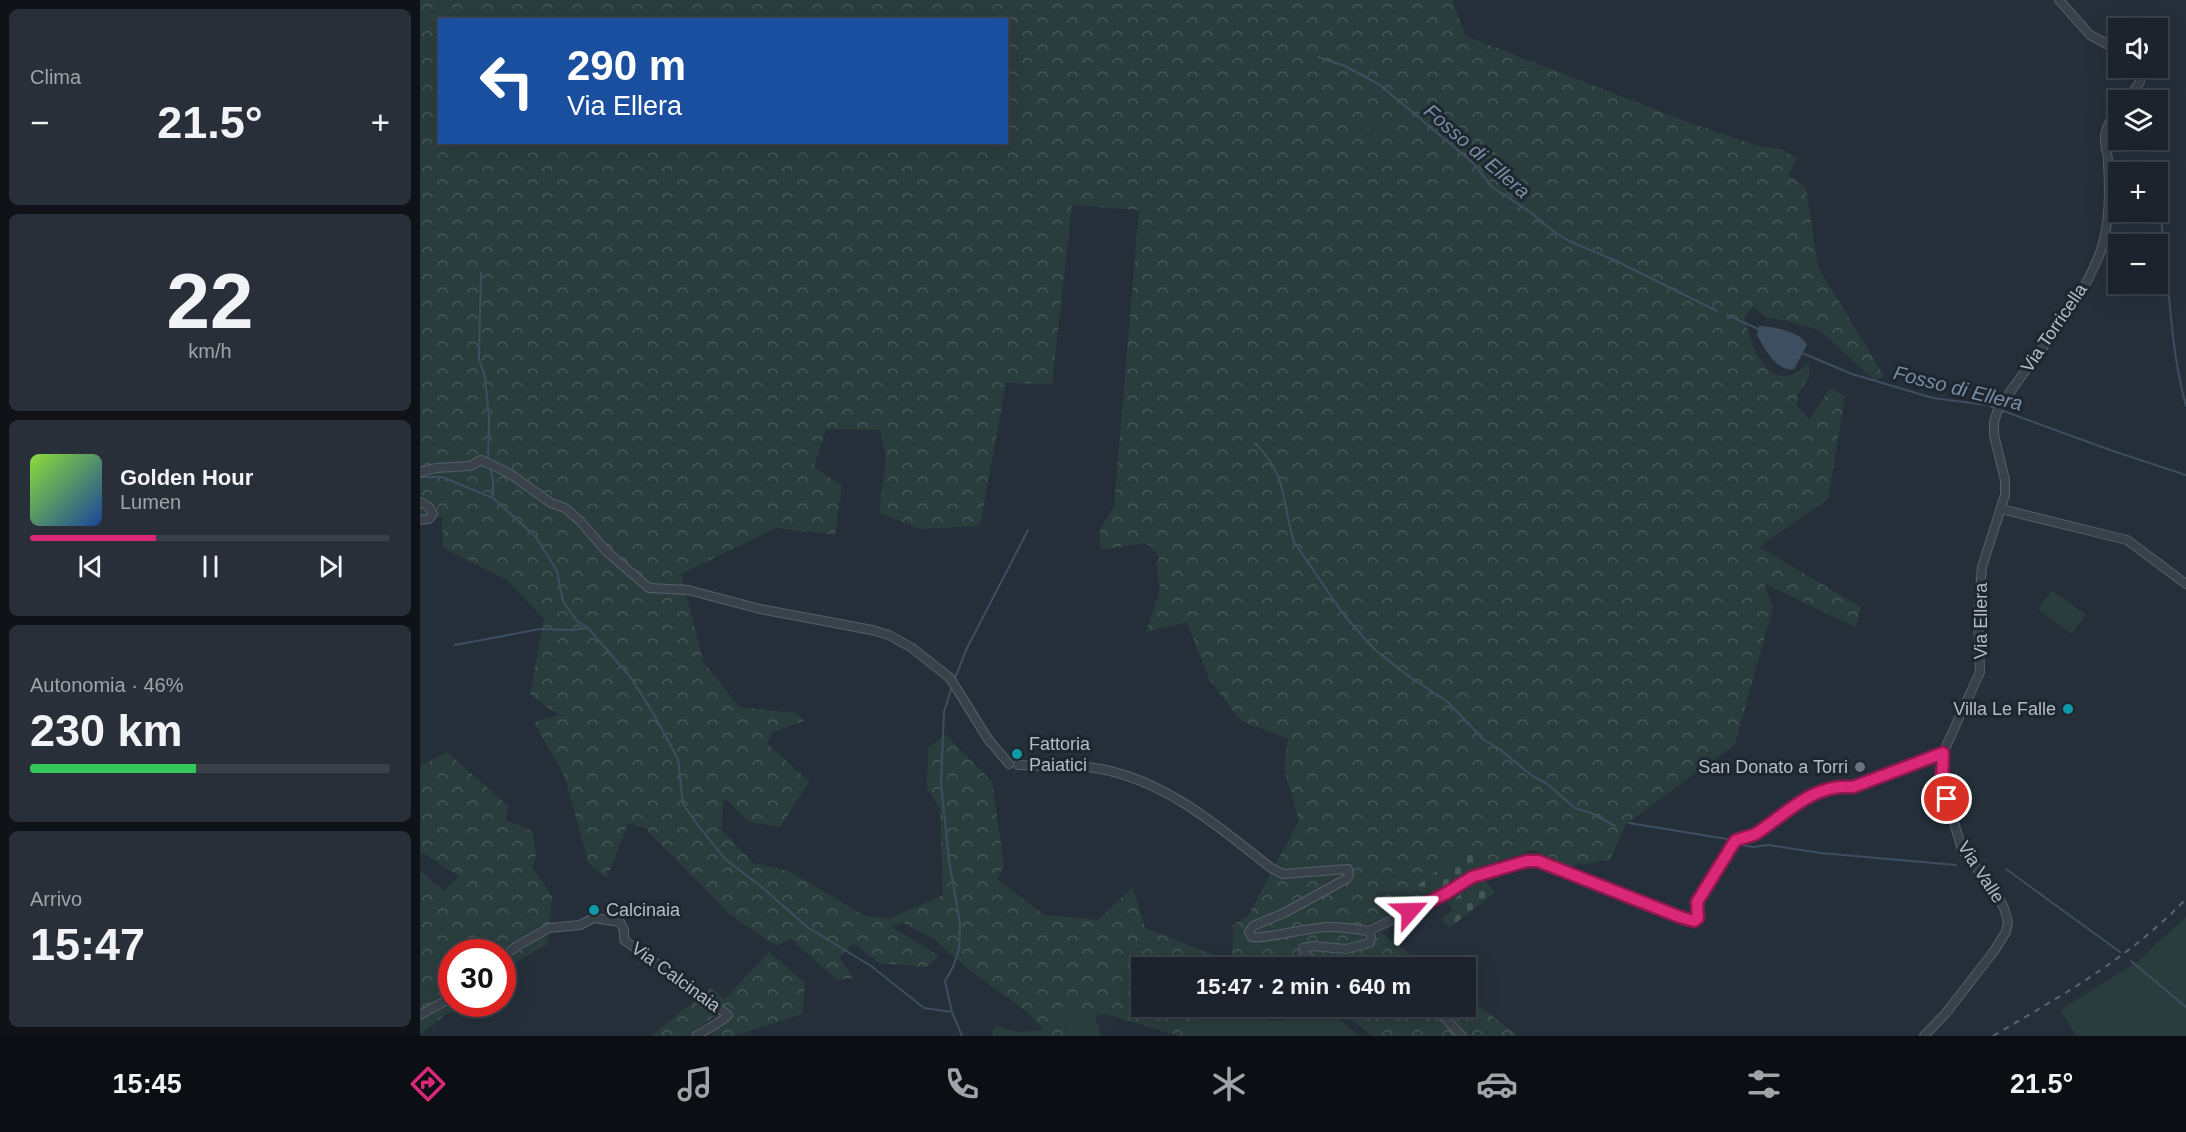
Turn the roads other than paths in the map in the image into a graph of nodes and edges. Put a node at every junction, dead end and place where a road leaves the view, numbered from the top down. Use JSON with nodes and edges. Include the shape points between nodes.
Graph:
{"nodes":[{"id":1,"x":2059,"y":0,"type":"edge"},
{"id":2,"x":2108,"y":46,"type":"edge"},
{"id":3,"x":2108,"y":125,"type":"edge"},
{"id":4,"x":420,"y":472,"type":"edge"},
{"id":5,"x":420,"y":502,"type":"edge"},
{"id":6,"x":2001,"y":509,"type":"junction"},
{"id":7,"x":420,"y":519,"type":"edge"},
{"id":8,"x":2186,"y":584,"type":"edge"},
{"id":9,"x":1943,"y":753,"type":"junction"},
{"id":10,"x":1009,"y":764,"type":"dead end"},
{"id":11,"x":1018,"y":765,"type":"dead end"},
{"id":12,"x":1368,"y":931,"type":"junction"},
{"id":13,"x":516,"y":947,"type":"edge"},
{"id":14,"x":1308,"y":957,"type":"edge"},
{"id":15,"x":438,"y":1005,"type":"edge"},
{"id":16,"x":420,"y":1015,"type":"edge"},
{"id":17,"x":1444,"y":1017,"type":"edge"},
{"id":18,"x":696,"y":1036,"type":"edge"},
{"id":19,"x":1462,"y":1036,"type":"edge"},
{"id":20,"x":1924,"y":1036,"type":"edge"}],
"edges":[{"from":1,"to":2,"type":"street","via":[[2090,35]]},
{"from":3,"to":6,"type":"street","name":"Via Torricella","via":[[2104,141],[2110,193],[2100,253],[2074,304],[1994,422],[2005,480]]},
{"from":4,"to":10,"type":"street","via":[[470,466],[481,460],[508,473],[551,503],[565,508],[649,588],[688,590],[880,633],[925,657],[950,678]]},
{"from":5,"to":7,"type":"street","via":[[433,514],[429,519]]},
{"from":6,"to":8,"type":"street","via":[[2127,540]]},
{"from":6,"to":9,"type":"street","name":"Via Ellera","via":[[1982,567],[1978,613],[1980,672]]},
{"from":9,"to":12,"type":"street","via":[[1853,787],[1827,788],[1733,844],[1697,902],[1698,918],[1694,921],[1548,864],[1527,861],[1472,877]]},
{"from":9,"to":20,"type":"street","name":"Via Valle","via":[[1942,782],[1962,850],[1992,887],[2008,922],[1994,951]]},
{"from":11,"to":12,"type":"street","via":[[1100,769],[1151,784],[1193,808],[1283,874],[1348,869],[1346,879],[1252,927],[1250,933],[1254,938],[1330,927]]},
{"from":12,"to":14,"type":"street","via":[[1370,943],[1346,949],[1303,948]]},
{"from":13,"to":18,"type":"street","name":"Via Calcinaia","via":[[549,928],[580,925],[594,918],[621,922],[624,940],[728,1015]]},
{"from":15,"to":16,"type":"street"},
{"from":17,"to":19,"type":"street"}]}
